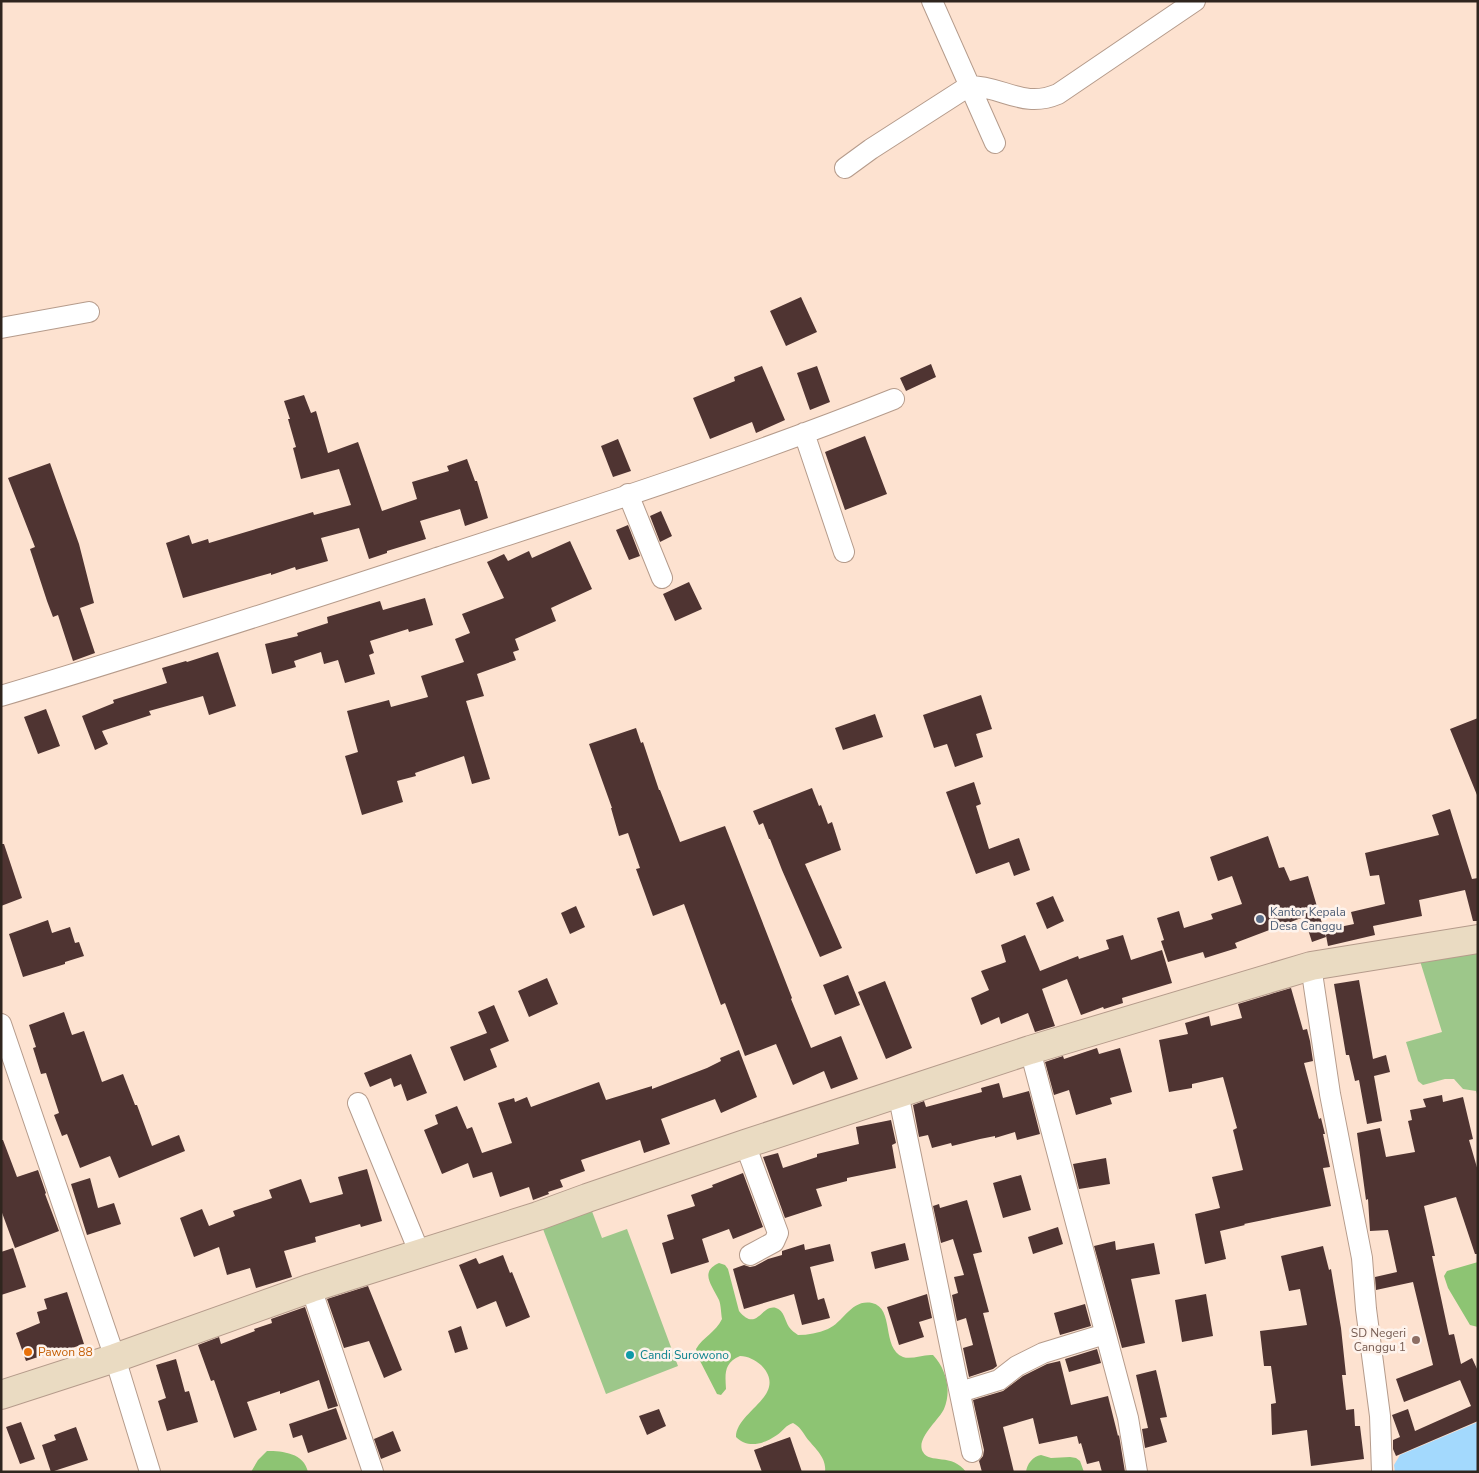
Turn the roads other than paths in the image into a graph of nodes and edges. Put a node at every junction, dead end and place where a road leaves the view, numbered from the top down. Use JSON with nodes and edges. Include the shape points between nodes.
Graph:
{"nodes":[{"id":1,"x":932,"y":1,"type":"edge"},
{"id":2,"x":1195,"y":1,"type":"edge"},
{"id":3,"x":969,"y":86,"type":"junction"},
{"id":4,"x":995,"y":143,"type":"dead end"},
{"id":5,"x":845,"y":168,"type":"dead end"},
{"id":6,"x":89,"y":312,"type":"dead end"},
{"id":7,"x":1,"y":328,"type":"edge"},
{"id":8,"x":894,"y":399,"type":"dead end"},
{"id":9,"x":804,"y":434,"type":"junction"},
{"id":10,"x":628,"y":494,"type":"junction"},
{"id":11,"x":844,"y":552,"type":"dead end"},
{"id":12,"x":662,"y":578,"type":"dead end"},
{"id":13,"x":1,"y":696,"type":"edge"},
{"id":14,"x":1478,"y":939,"type":"edge"},
{"id":15,"x":1311,"y":966,"type":"junction"},
{"id":16,"x":1,"y":1024,"type":"edge"},
{"id":17,"x":1030,"y":1050,"type":"junction"},
{"id":18,"x":898,"y":1093,"type":"junction"},
{"id":19,"x":358,"y":1103,"type":"dead end"},
{"id":20,"x":745,"y":1144,"type":"junction"},
{"id":21,"x":420,"y":1254,"type":"junction"},
{"id":22,"x":750,"y":1255,"type":"dead end"},
{"id":23,"x":311,"y":1288,"type":"junction"},
{"id":24,"x":1105,"y":1334,"type":"junction"},
{"id":25,"x":115,"y":1358,"type":"junction"},
{"id":26,"x":960,"y":1392,"type":"junction"},
{"id":27,"x":1,"y":1395,"type":"edge"},
{"id":28,"x":972,"y":1452,"type":"dead end"},
{"id":29,"x":150,"y":1472,"type":"edge"},
{"id":30,"x":373,"y":1472,"type":"edge"},
{"id":31,"x":1137,"y":1472,"type":"edge"},
{"id":32,"x":1382,"y":1472,"type":"edge"}],
"edges":[{"from":1,"to":3,"type":"street"},
{"from":2,"to":3,"type":"street","via":[[1050,98],[1028,100]]},
{"from":3,"to":4,"type":"street"},
{"from":3,"to":5,"type":"street"},
{"from":6,"to":7,"type":"street"},
{"from":8,"to":9,"type":"street"},
{"from":9,"to":10,"type":"street"},
{"from":9,"to":11,"type":"street"},
{"from":10,"to":12,"type":"street"},
{"from":10,"to":13,"type":"street","via":[[329,593]]},
{"from":14,"to":15,"type":"street"},
{"from":15,"to":17,"type":"street"},
{"from":15,"to":32,"type":"street","via":[[1330,1094],[1362,1258],[1380,1416]]},
{"from":16,"to":25,"type":"street"},
{"from":17,"to":18,"type":"street"},
{"from":17,"to":24,"type":"street"},
{"from":18,"to":20,"type":"street"},
{"from":18,"to":26,"type":"street"},
{"from":19,"to":21,"type":"street"},
{"from":20,"to":21,"type":"street"},
{"from":20,"to":22,"type":"street","via":[[778,1233],[774,1242]]},
{"from":21,"to":23,"type":"street"},
{"from":23,"to":25,"type":"street"},
{"from":23,"to":30,"type":"street"},
{"from":24,"to":26,"type":"street","via":[[1043,1353],[1017,1366],[999,1380]]},
{"from":24,"to":31,"type":"street","via":[[1128,1418]]},
{"from":25,"to":27,"type":"street"},
{"from":25,"to":29,"type":"street"},
{"from":26,"to":28,"type":"street"}]}
